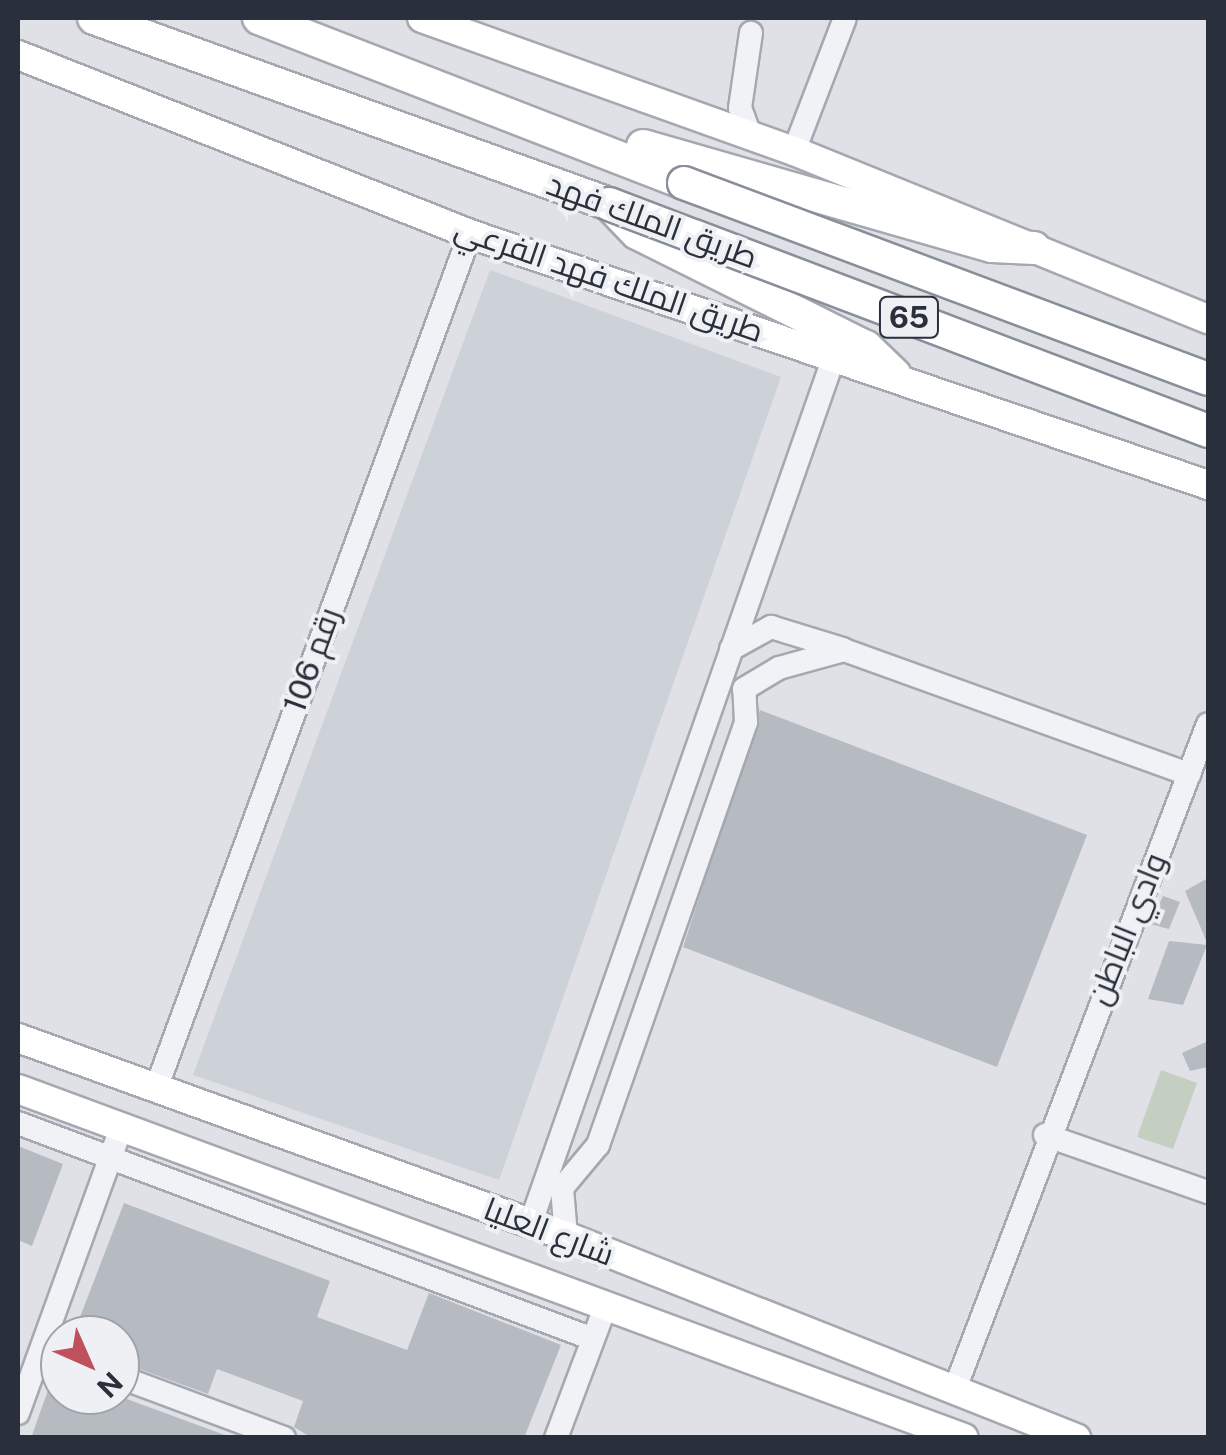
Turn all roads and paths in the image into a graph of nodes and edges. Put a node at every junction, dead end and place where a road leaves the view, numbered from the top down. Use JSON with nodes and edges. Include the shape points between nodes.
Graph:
{"nodes":[{"id":1,"x":94,"y":18,"type":"edge"},
{"id":2,"x":259,"y":18,"type":"edge"},
{"id":3,"x":422,"y":18,"type":"edge"},
{"id":4,"x":846,"y":18,"type":"edge"},
{"id":5,"x":751,"y":33,"type":"dead end"},
{"id":6,"x":18,"y":55,"type":"edge"},
{"id":7,"x":750,"y":135,"type":"junction"},
{"id":8,"x":594,"y":148,"type":"junction"},
{"id":9,"x":794,"y":151,"type":"junction"},
{"id":10,"x":609,"y":204,"type":"junction"},
{"id":11,"x":470,"y":234,"type":"junction"},
{"id":12,"x":1034,"y":248,"type":"junction"},
{"id":13,"x":1208,"y":319,"type":"edge"},
{"id":14,"x":834,"y":357,"type":"junction"},
{"id":15,"x":895,"y":375,"type":"junction"},
{"id":16,"x":1208,"y":380,"type":"edge"},
{"id":17,"x":1208,"y":431,"type":"edge"},
{"id":18,"x":1208,"y":485,"type":"edge"},
{"id":19,"x":731,"y":649,"type":"junction"},
{"id":20,"x":844,"y":650,"type":"junction"},
{"id":21,"x":1208,"y":724,"type":"edge"},
{"id":22,"x":1189,"y":774,"type":"junction"},
{"id":23,"x":18,"y":1038,"type":"edge"},
{"id":24,"x":156,"y":1086,"type":"junction"},
{"id":25,"x":18,"y":1089,"type":"edge"},
{"id":26,"x":18,"y":1123,"type":"edge"},
{"id":27,"x":122,"y":1126,"type":"junction"},
{"id":28,"x":1045,"y":1134,"type":"junction"},
{"id":29,"x":111,"y":1158,"type":"junction"},
{"id":30,"x":1208,"y":1192,"type":"edge"},
{"id":31,"x":530,"y":1225,"type":"junction"},
{"id":32,"x":566,"y":1236,"type":"junction"},
{"id":33,"x":481,"y":1258,"type":"junction"},
{"id":34,"x":606,"y":1304,"type":"junction"},
{"id":35,"x":62,"y":1315,"type":"edge"},
{"id":36,"x":593,"y":1340,"type":"junction"},
{"id":37,"x":40,"y":1371,"type":"edge"},
{"id":38,"x":140,"y":1386,"type":"edge"},
{"id":39,"x":956,"y":1386,"type":"junction"},
{"id":40,"x":18,"y":1413,"type":"edge"},
{"id":41,"x":242,"y":1430,"type":"edge"},
{"id":42,"x":284,"y":1438,"type":"edge"},
{"id":43,"x":556,"y":1438,"type":"edge"},
{"id":44,"x":964,"y":1438,"type":"edge"},
{"id":45,"x":1076,"y":1438,"type":"edge"}],
"edges":[{"from":1,"to":10,"type":"highway","name":"طريق الملك فهد","number":"65"},
{"from":2,"to":8,"type":"highway","name":"طريق الملك فهد","number":"65"},
{"from":3,"to":7,"type":"main road"},
{"from":4,"to":9,"type":"street"},
{"from":5,"to":7,"type":"street","via":[[740,108]]},
{"from":6,"to":11,"type":"main road","name":"طريق الملك فهد الفرعي"},
{"from":7,"to":9,"type":"main road"},
{"from":8,"to":12,"type":"highway","via":[[626,142],[992,246]]},
{"from":8,"to":16,"type":"highway","name":"طريق الملك فهد","number":"65","bridge":true},
{"from":9,"to":12,"type":"main road"},
{"from":10,"to":15,"type":"highway","via":[[637,233],[866,346]]},
{"from":10,"to":17,"type":"highway","name":"طريق الملك فهد","number":"65","bridge":true},
{"from":11,"to":14,"type":"main road","name":"طريق الملك فهد الفرعي"},
{"from":11,"to":24,"type":"street","name":"رقم 106"},
{"from":12,"to":13,"type":"main road"},
{"from":14,"to":15,"type":"main road","name":"طريق الملك فهد الفرعي"},
{"from":14,"to":19,"type":"street"},
{"from":15,"to":18,"type":"main road","name":"طريق الملك فهد الفرعي"},
{"from":19,"to":20,"type":"street","via":[[771,628]]},
{"from":19,"to":31,"type":"street"},
{"from":20,"to":22,"type":"street"},
{"from":20,"to":32,"type":"street","via":[[779,668],[744,690],[746,722],[598,1145],[562,1188]]},
{"from":21,"to":22,"type":"street","name":"وادي الباطن"},
{"from":22,"to":28,"type":"street","name":"وادي الباطن"},
{"from":23,"to":24,"type":"main road","name":"شارع العليا"},
{"from":24,"to":31,"type":"main road","name":"شارع العليا"},
{"from":25,"to":27,"type":"main road","name":"شارع العليا"},
{"from":26,"to":29,"type":"street"},
{"from":27,"to":29,"type":"street"},
{"from":27,"to":33,"type":"main road","name":"شارع العليا"},
{"from":28,"to":30,"type":"street"},
{"from":28,"to":39,"type":"street","name":"وادي الباطن"},
{"from":29,"to":35,"type":"street"},
{"from":29,"to":36,"type":"street"},
{"from":31,"to":32,"type":"main road","name":"شارع العليا"},
{"from":31,"to":33,"type":"main road","via":[[519,1244]]},
{"from":32,"to":39,"type":"main road","name":"شارع العليا"},
{"from":33,"to":34,"type":"main road","name":"شارع العليا"},
{"from":34,"to":36,"type":"street"},
{"from":34,"to":44,"type":"main road","name":"شارع العليا"},
{"from":36,"to":43,"type":"street"},
{"from":37,"to":40,"type":"street"},
{"from":38,"to":41,"type":"street"},
{"from":39,"to":45,"type":"main road","name":"شارع العليا"},
{"from":41,"to":42,"type":"street"}]}
